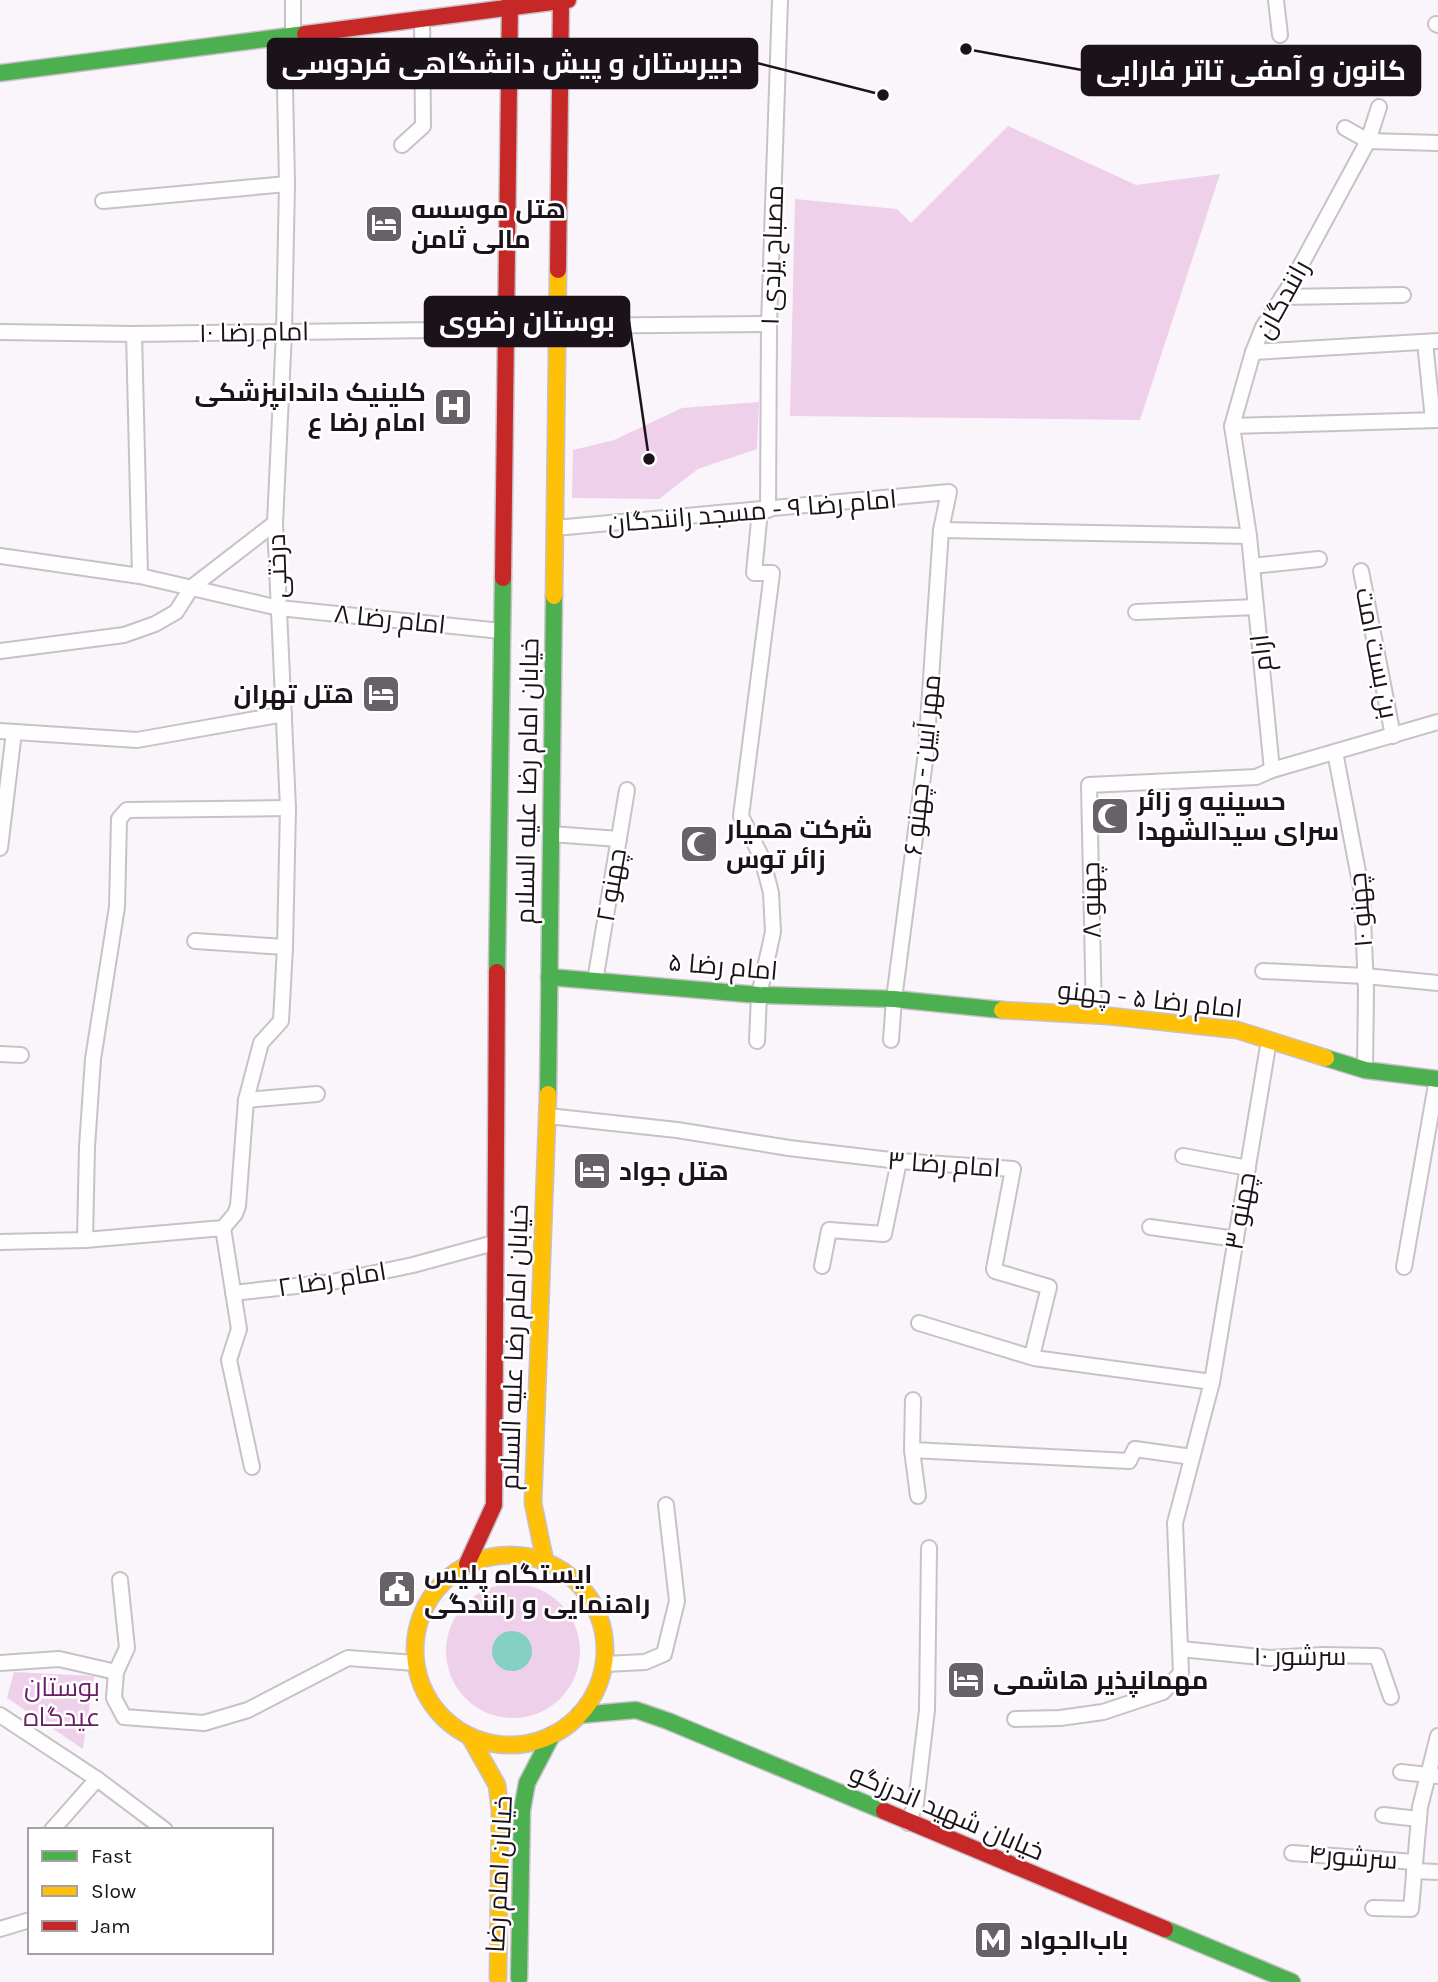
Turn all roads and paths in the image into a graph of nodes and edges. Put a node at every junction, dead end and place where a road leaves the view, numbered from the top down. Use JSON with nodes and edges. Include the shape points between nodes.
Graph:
{"nodes":[{"id":1,"x":293,"y":0,"type":"edge"},
{"id":2,"x":561,"y":0,"type":"edge"},
{"id":3,"x":568,"y":0,"type":"edge"},
{"id":4,"x":780,"y":0,"type":"edge"},
{"id":5,"x":1276,"y":0,"type":"edge"},
{"id":6,"x":510,"y":3,"type":"edge"},
{"id":7,"x":422,"y":18,"type":"junction"},
{"id":8,"x":1280,"y":34,"type":"dead end"},
{"id":9,"x":288,"y":37,"type":"junction"},
{"id":10,"x":0,"y":73,"type":"edge"},
{"id":11,"x":1379,"y":107,"type":"dead end"},
{"id":12,"x":1345,"y":128,"type":"dead end"},
{"id":13,"x":1368,"y":141,"type":"junction"},
{"id":14,"x":1438,"y":143,"type":"edge"},
{"id":15,"x":401,"y":145,"type":"dead end"},
{"id":16,"x":287,"y":184,"type":"junction"},
{"id":17,"x":103,"y":201,"type":"dead end"},
{"id":18,"x":1403,"y":295,"type":"dead end"},
{"id":19,"x":1282,"y":297,"type":"junction"},
{"id":20,"x":769,"y":324,"type":"junction"},
{"id":21,"x":557,"y":326,"type":"junction"},
{"id":22,"x":507,"y":329,"type":"junction"},
{"id":23,"x":0,"y":332,"type":"edge"},
{"id":24,"x":284,"y":332,"type":"junction"},
{"id":25,"x":134,"y":334,"type":"junction"},
{"id":26,"x":1432,"y":342,"type":"edge"},
{"id":27,"x":1253,"y":352,"type":"junction"},
{"id":28,"x":1435,"y":420,"type":"edge"},
{"id":29,"x":1232,"y":426,"type":"junction"},
{"id":30,"x":949,"y":492,"type":"joint"},
{"id":31,"x":764,"y":510,"type":"junction"},
{"id":32,"x":275,"y":523,"type":"junction"},
{"id":33,"x":555,"y":528,"type":"junction"},
{"id":34,"x":941,"y":530,"type":"junction"},
{"id":35,"x":1249,"y":536,"type":"junction"},
{"id":36,"x":0,"y":556,"type":"edge"},
{"id":37,"x":1319,"y":559,"type":"dead end"},
{"id":38,"x":1252,"y":566,"type":"junction"},
{"id":39,"x":1361,"y":571,"type":"dead end"},
{"id":40,"x":140,"y":576,"type":"junction"},
{"id":41,"x":192,"y":587,"type":"junction"},
{"id":42,"x":1256,"y":607,"type":"junction"},
{"id":43,"x":279,"y":608,"type":"junction"},
{"id":44,"x":1136,"y":612,"type":"dead end"},
{"id":45,"x":501,"y":631,"type":"junction"},
{"id":46,"x":0,"y":651,"type":"edge"},
{"id":47,"x":284,"y":714,"type":"junction"},
{"id":48,"x":1438,"y":723,"type":"edge"},
{"id":49,"x":7,"y":732,"type":"edge"},
{"id":50,"x":1393,"y":736,"type":"junction"},
{"id":51,"x":1335,"y":752,"type":"junction"},
{"id":52,"x":1272,"y":770,"type":"junction"},
{"id":53,"x":627,"y":790,"type":"dead end"},
{"id":54,"x":288,"y":808,"type":"junction"},
{"id":55,"x":551,"y":834,"type":"junction"},
{"id":56,"x":619,"y":839,"type":"junction"},
{"id":57,"x":0,"y":848,"type":"edge"},
{"id":58,"x":195,"y":942,"type":"dead end"},
{"id":59,"x":285,"y":947,"type":"junction"},
{"id":60,"x":1263,"y":971,"type":"dead end"},
{"id":61,"x":1365,"y":976,"type":"junction"},
{"id":62,"x":549,"y":977,"type":"junction"},
{"id":63,"x":594,"y":981,"type":"junction"},
{"id":64,"x":1438,"y":983,"type":"edge"},
{"id":65,"x":759,"y":995,"type":"junction"},
{"id":66,"x":894,"y":999,"type":"junction"},
{"id":67,"x":1094,"y":1015,"type":"junction"},
{"id":68,"x":891,"y":1040,"type":"dead end"},
{"id":69,"x":1269,"y":1040,"type":"junction"},
{"id":70,"x":757,"y":1041,"type":"dead end"},
{"id":71,"x":0,"y":1054,"type":"edge"},
{"id":72,"x":21,"y":1055,"type":"dead end"},
{"id":73,"x":1366,"y":1070,"type":"junction"},
{"id":74,"x":1437,"y":1079,"type":"edge"},
{"id":75,"x":317,"y":1094,"type":"dead end"},
{"id":76,"x":246,"y":1100,"type":"junction"},
{"id":77,"x":548,"y":1116,"type":"junction"},
{"id":78,"x":1183,"y":1156,"type":"dead end"},
{"id":79,"x":899,"y":1161,"type":"junction"},
{"id":80,"x":1248,"y":1168,"type":"junction"},
{"id":81,"x":1150,"y":1227,"type":"dead end"},
{"id":82,"x":223,"y":1228,"type":"junction"},
{"id":83,"x":1236,"y":1239,"type":"junction"},
{"id":84,"x":85,"y":1240,"type":"junction"},
{"id":85,"x":0,"y":1242,"type":"edge"},
{"id":86,"x":494,"y":1243,"type":"junction"},
{"id":87,"x":822,"y":1266,"type":"dead end"},
{"id":88,"x":1404,"y":1267,"type":"dead end"},
{"id":89,"x":233,"y":1293,"type":"junction"},
{"id":90,"x":919,"y":1323,"type":"dead end"},
{"id":91,"x":1032,"y":1356,"type":"junction"},
{"id":92,"x":1212,"y":1382,"type":"junction"},
{"id":93,"x":913,"y":1400,"type":"dead end"},
{"id":94,"x":912,"y":1450,"type":"junction"},
{"id":95,"x":1192,"y":1457,"type":"junction"},
{"id":96,"x":252,"y":1467,"type":"dead end"},
{"id":97,"x":918,"y":1496,"type":"dead end"},
{"id":98,"x":666,"y":1505,"type":"dead end"},
{"id":99,"x":929,"y":1548,"type":"dead end"},
{"id":100,"x":545,"y":1561,"type":"junction"},
{"id":101,"x":467,"y":1564,"type":"junction"},
{"id":102,"x":120,"y":1580,"type":"dead end"},
{"id":103,"x":1181,"y":1649,"type":"junction"},
{"id":104,"x":415,"y":1663,"type":"junction"},
{"id":105,"x":0,"y":1664,"type":"edge"},
{"id":106,"x":605,"y":1664,"type":"junction"},
{"id":107,"x":116,"y":1672,"type":"junction"},
{"id":108,"x":1391,"y":1697,"type":"dead end"},
{"id":109,"x":0,"y":1715,"type":"edge"},
{"id":110,"x":579,"y":1715,"type":"junction"},
{"id":111,"x":1015,"y":1719,"type":"dead end"},
{"id":112,"x":552,"y":1735,"type":"junction"},
{"id":113,"x":1438,"y":1736,"type":"edge"},
{"id":114,"x":470,"y":1737,"type":"junction"},
{"id":115,"x":1401,"y":1772,"type":"dead end"},
{"id":116,"x":1433,"y":1776,"type":"edge"},
{"id":117,"x":97,"y":1779,"type":"junction"},
{"id":118,"x":1383,"y":1815,"type":"dead end"},
{"id":119,"x":1419,"y":1819,"type":"junction"},
{"id":120,"x":908,"y":1823,"type":"junction"},
{"id":121,"x":54,"y":1828,"type":"edge"},
{"id":122,"x":162,"y":1828,"type":"edge"},
{"id":123,"x":1292,"y":1853,"type":"dead end"},
{"id":124,"x":1415,"y":1866,"type":"junction"},
{"id":125,"x":1438,"y":1872,"type":"edge"},
{"id":126,"x":1373,"y":1908,"type":"dead end"},
{"id":127,"x":28,"y":1921,"type":"edge"},
{"id":128,"x":0,"y":1928,"type":"edge"},
{"id":129,"x":498,"y":1978,"type":"dead end"},
{"id":130,"x":519,"y":1978,"type":"dead end"},
{"id":131,"x":1292,"y":1982,"type":"edge"}],
"edges":[{"from":1,"to":9,"type":"street","name":"درختی"},
{"from":2,"to":3,"type":"main road"},
{"from":2,"to":6,"type":"main road"},
{"from":2,"to":21,"type":"main road","name":"خیابان امام رضا علیه السلام"},
{"from":4,"to":20,"type":"street","name":"مصباح یزدی ۱"},
{"from":5,"to":8,"type":"street"},
{"from":6,"to":7,"type":"main road"},
{"from":6,"to":22,"type":"main road","name":"خیابان امام رضا علیه السلام"},
{"from":7,"to":9,"type":"main road"},
{"from":7,"to":15,"type":"street","via":[[423,126]]},
{"from":9,"to":10,"type":"main road"},
{"from":9,"to":16,"type":"street","name":"درختی"},
{"from":11,"to":13,"type":"street","name":"رانندگان"},
{"from":12,"to":13,"type":"street"},
{"from":13,"to":14,"type":"street"},
{"from":13,"to":19,"type":"street","name":"رانندگان"},
{"from":16,"to":17,"type":"street"},
{"from":16,"to":24,"type":"street","name":"درختی"},
{"from":18,"to":19,"type":"street"},
{"from":19,"to":27,"type":"street","name":"رانندگان"},
{"from":20,"to":21,"type":"street"},
{"from":20,"to":31,"type":"street","name":"مصباح یزدی ۱"},
{"from":21,"to":33,"type":"main road","name":"خیابان امام رضا علیه السلام"},
{"from":22,"to":24,"type":"street","name":"امام رضا ۱۰"},
{"from":22,"to":45,"type":"main road","name":"خیابان امام رضا علیه السلام"},
{"from":23,"to":25,"type":"street","name":"امام رضا ۱۰"},
{"from":24,"to":25,"type":"street","name":"امام رضا ۱۰"},
{"from":24,"to":32,"type":"street","name":"درختی"},
{"from":25,"to":40,"type":"street"},
{"from":26,"to":27,"type":"street"},
{"from":26,"to":28,"type":"street"},
{"from":27,"to":29,"type":"street","name":"رانندگان"},
{"from":28,"to":29,"type":"street"},
{"from":29,"to":35,"type":"street","name":"رانندگان"},
{"from":30,"to":31,"type":"street","name":"امام رضا ۹ - مسجد رانندگان"},
{"from":30,"to":34,"type":"street","name":"مهر آیین - چهنو ۶"},
{"from":31,"to":33,"type":"street","name":"امام رضا ۹ - مسجد رانندگان"},
{"from":31,"to":65,"type":"street","name":"مصباح یزدی ۱","via":[[754,573],[772,573],[741,816],[762,858],[771,893],[773,932]]},
{"from":32,"to":41,"type":"street"},
{"from":32,"to":43,"type":"street","name":"درختی"},
{"from":33,"to":55,"type":"main road","name":"خیابان امام رضا علیه السلام"},
{"from":34,"to":35,"type":"street"},
{"from":34,"to":66,"type":"street","name":"مهر آیین - چهنو ۶","via":[[926,753]]},
{"from":35,"to":38,"type":"street","name":"ارام"},
{"from":36,"to":40,"type":"street","name":"امام رضا ۸"},
{"from":37,"to":38,"type":"street"},
{"from":38,"to":42,"type":"street","name":"ارام"},
{"from":39,"to":50,"type":"street","name":"بن بست امت"},
{"from":40,"to":41,"type":"street","name":"امام رضا ۸"},
{"from":41,"to":43,"type":"street","name":"امام رضا ۸"},
{"from":41,"to":46,"type":"street","via":[[176,612],[124,635]]},
{"from":42,"to":44,"type":"street"},
{"from":42,"to":52,"type":"street","name":"ارام"},
{"from":43,"to":45,"type":"street","name":"امام رضا ۸"},
{"from":43,"to":47,"type":"street","name":"درختی"},
{"from":45,"to":86,"type":"main road","name":"خیابان امام رضا علیه السلام"},
{"from":47,"to":49,"type":"street","via":[[137,740]]},
{"from":47,"to":54,"type":"street","name":"درختی"},
{"from":48,"to":50,"type":"street"},
{"from":49,"to":57,"type":"street"},
{"from":50,"to":51,"type":"street"},
{"from":51,"to":52,"type":"street"},
{"from":51,"to":61,"type":"street","name":"چهنو ۱۰","via":[[1362,893]]},
{"from":52,"to":67,"type":"street","name":"چهنو ۸","via":[[1256,777],[1089,785]]},
{"from":53,"to":56,"type":"street","name":"چهنو ۲"},
{"from":54,"to":59,"type":"street","name":"درختی"},
{"from":54,"to":84,"type":"street","via":[[127,810],[119,819],[117,907],[92,1071]]},
{"from":55,"to":56,"type":"street"},
{"from":55,"to":62,"type":"main road","name":"خیابان امام رضا علیه السلام"},
{"from":56,"to":63,"type":"street","name":"چهنو ۲"},
{"from":58,"to":59,"type":"street"},
{"from":59,"to":76,"type":"street","name":"درختی","via":[[281,1021],[261,1043]]},
{"from":60,"to":61,"type":"street"},
{"from":61,"to":64,"type":"street"},
{"from":61,"to":73,"type":"street","name":"چهنو ۱۰"},
{"from":62,"to":63,"type":"main road","name":"امام رضا ۵"},
{"from":62,"to":77,"type":"main road","name":"خیابان امام رضا علیه السلام"},
{"from":63,"to":65,"type":"main road","name":"امام رضا ۵"},
{"from":65,"to":66,"type":"main road","name":"امام رضا ۵"},
{"from":65,"to":70,"type":"street"},
{"from":66,"to":67,"type":"main road","name":"امام رضا ۵ - چهنو"},
{"from":66,"to":68,"type":"street","name":"مهر آیین - چهنو ۶"},
{"from":67,"to":69,"type":"main road","name":"امام رضا ۵ - چهنو","via":[[1237,1030]]},
{"from":69,"to":73,"type":"main road","name":"امام رضا ۵ - چهنو"},
{"from":69,"to":80,"type":"street","name":"چهنو ۳"},
{"from":71,"to":72,"type":"street"},
{"from":73,"to":74,"type":"main road","name":"امام رضا ۵ - چهنو"},
{"from":74,"to":88,"type":"street"},
{"from":75,"to":76,"type":"street"},
{"from":76,"to":82,"type":"street","name":"درختی","via":[[239,1206]]},
{"from":77,"to":79,"type":"street","name":"امام رضا ۳","via":[[677,1129]]},
{"from":77,"to":100,"type":"main road","name":"خیابان امام رضا علیه السلام","via":[[533,1503]]},
{"from":78,"to":80,"type":"street"},
{"from":79,"to":87,"type":"street","via":[[884,1234],[829,1230]]},
{"from":79,"to":91,"type":"street","name":"امام رضا ۳","via":[[1013,1169],[995,1270],[1049,1287]]},
{"from":80,"to":83,"type":"street","name":"چهنو ۳"},
{"from":81,"to":83,"type":"street"},
{"from":82,"to":84,"type":"street"},
{"from":82,"to":89,"type":"street"},
{"from":83,"to":92,"type":"street","name":"چهنو ۳"},
{"from":84,"to":85,"type":"street"},
{"from":86,"to":89,"type":"street","name":"امام رضا ۲","via":[[332,1282]]},
{"from":86,"to":101,"type":"main road","name":"خیابان امام رضا علیه السلام","via":[[494,1505]]},
{"from":89,"to":96,"type":"street","via":[[239,1329],[229,1360]]},
{"from":90,"to":91,"type":"street"},
{"from":91,"to":92,"type":"street"},
{"from":92,"to":95,"type":"street","name":"چهنو ۳"},
{"from":93,"to":94,"type":"street"},
{"from":94,"to":95,"type":"street","via":[[1129,1461],[1135,1449]]},
{"from":94,"to":97,"type":"street"},
{"from":95,"to":103,"type":"street","name":"چهنو ۳","via":[[1175,1523]]},
{"from":98,"to":106,"type":"street","via":[[677,1601],[664,1654],[645,1662]]},
{"from":99,"to":120,"type":"street","via":[[927,1710],[916,1803]]},
{"from":100,"to":101,"type":"main road","via":[[522,1554],[496,1555]]},
{"from":100,"to":106,"type":"main road","via":[[571,1576],[591,1599],[603,1627]]},
{"from":101,"to":104,"type":"main road","via":[[443,1582],[425,1605],[415,1633]]},
{"from":102,"to":107,"type":"street","via":[[127,1648]]},
{"from":103,"to":108,"type":"street","name":"سرشور ۱۰","via":[[1270,1658],[1377,1656]]},
{"from":103,"to":111,"type":"street","name":"چهنو ۳","via":[[1181,1673],[1163,1692],[1103,1712]]},
{"from":104,"to":107,"type":"street","via":[[348,1658],[248,1710],[204,1723],[124,1717],[114,1698]]},
{"from":104,"to":114,"type":"main road","via":[[424,1693],[443,1719]]},
{"from":105,"to":107,"type":"street","via":[[59,1659]]},
{"from":106,"to":110,"type":"main road","via":[[595,1693]]},
{"from":109,"to":117,"type":"street"},
{"from":110,"to":112,"type":"main road"},
{"from":110,"to":120,"type":"main road","name":"خیابان شهید اندرزگو","via":[[635,1710]]},
{"from":112,"to":114,"type":"main road","via":[[525,1744],[497,1744]]},
{"from":112,"to":130,"type":"main road","name":"خیابان امام رضا","via":[[527,1783],[522,1810]]},
{"from":113,"to":116,"type":"street"},
{"from":114,"to":129,"type":"main road","name":"خیابان امام رضا","via":[[497,1785]]},
{"from":115,"to":116,"type":"street"},
{"from":116,"to":119,"type":"street"},
{"from":117,"to":121,"type":"street"},
{"from":117,"to":122,"type":"street"},
{"from":118,"to":119,"type":"street"},
{"from":119,"to":124,"type":"street"},
{"from":120,"to":131,"type":"main road","name":"خیابان شهید اندرزگو"},
{"from":123,"to":124,"type":"street","name":"سرشور۴"},
{"from":124,"to":125,"type":"street","name":"سرشور۴"},
{"from":124,"to":126,"type":"street","via":[[1411,1909]]},
{"from":127,"to":128,"type":"street"}]}
